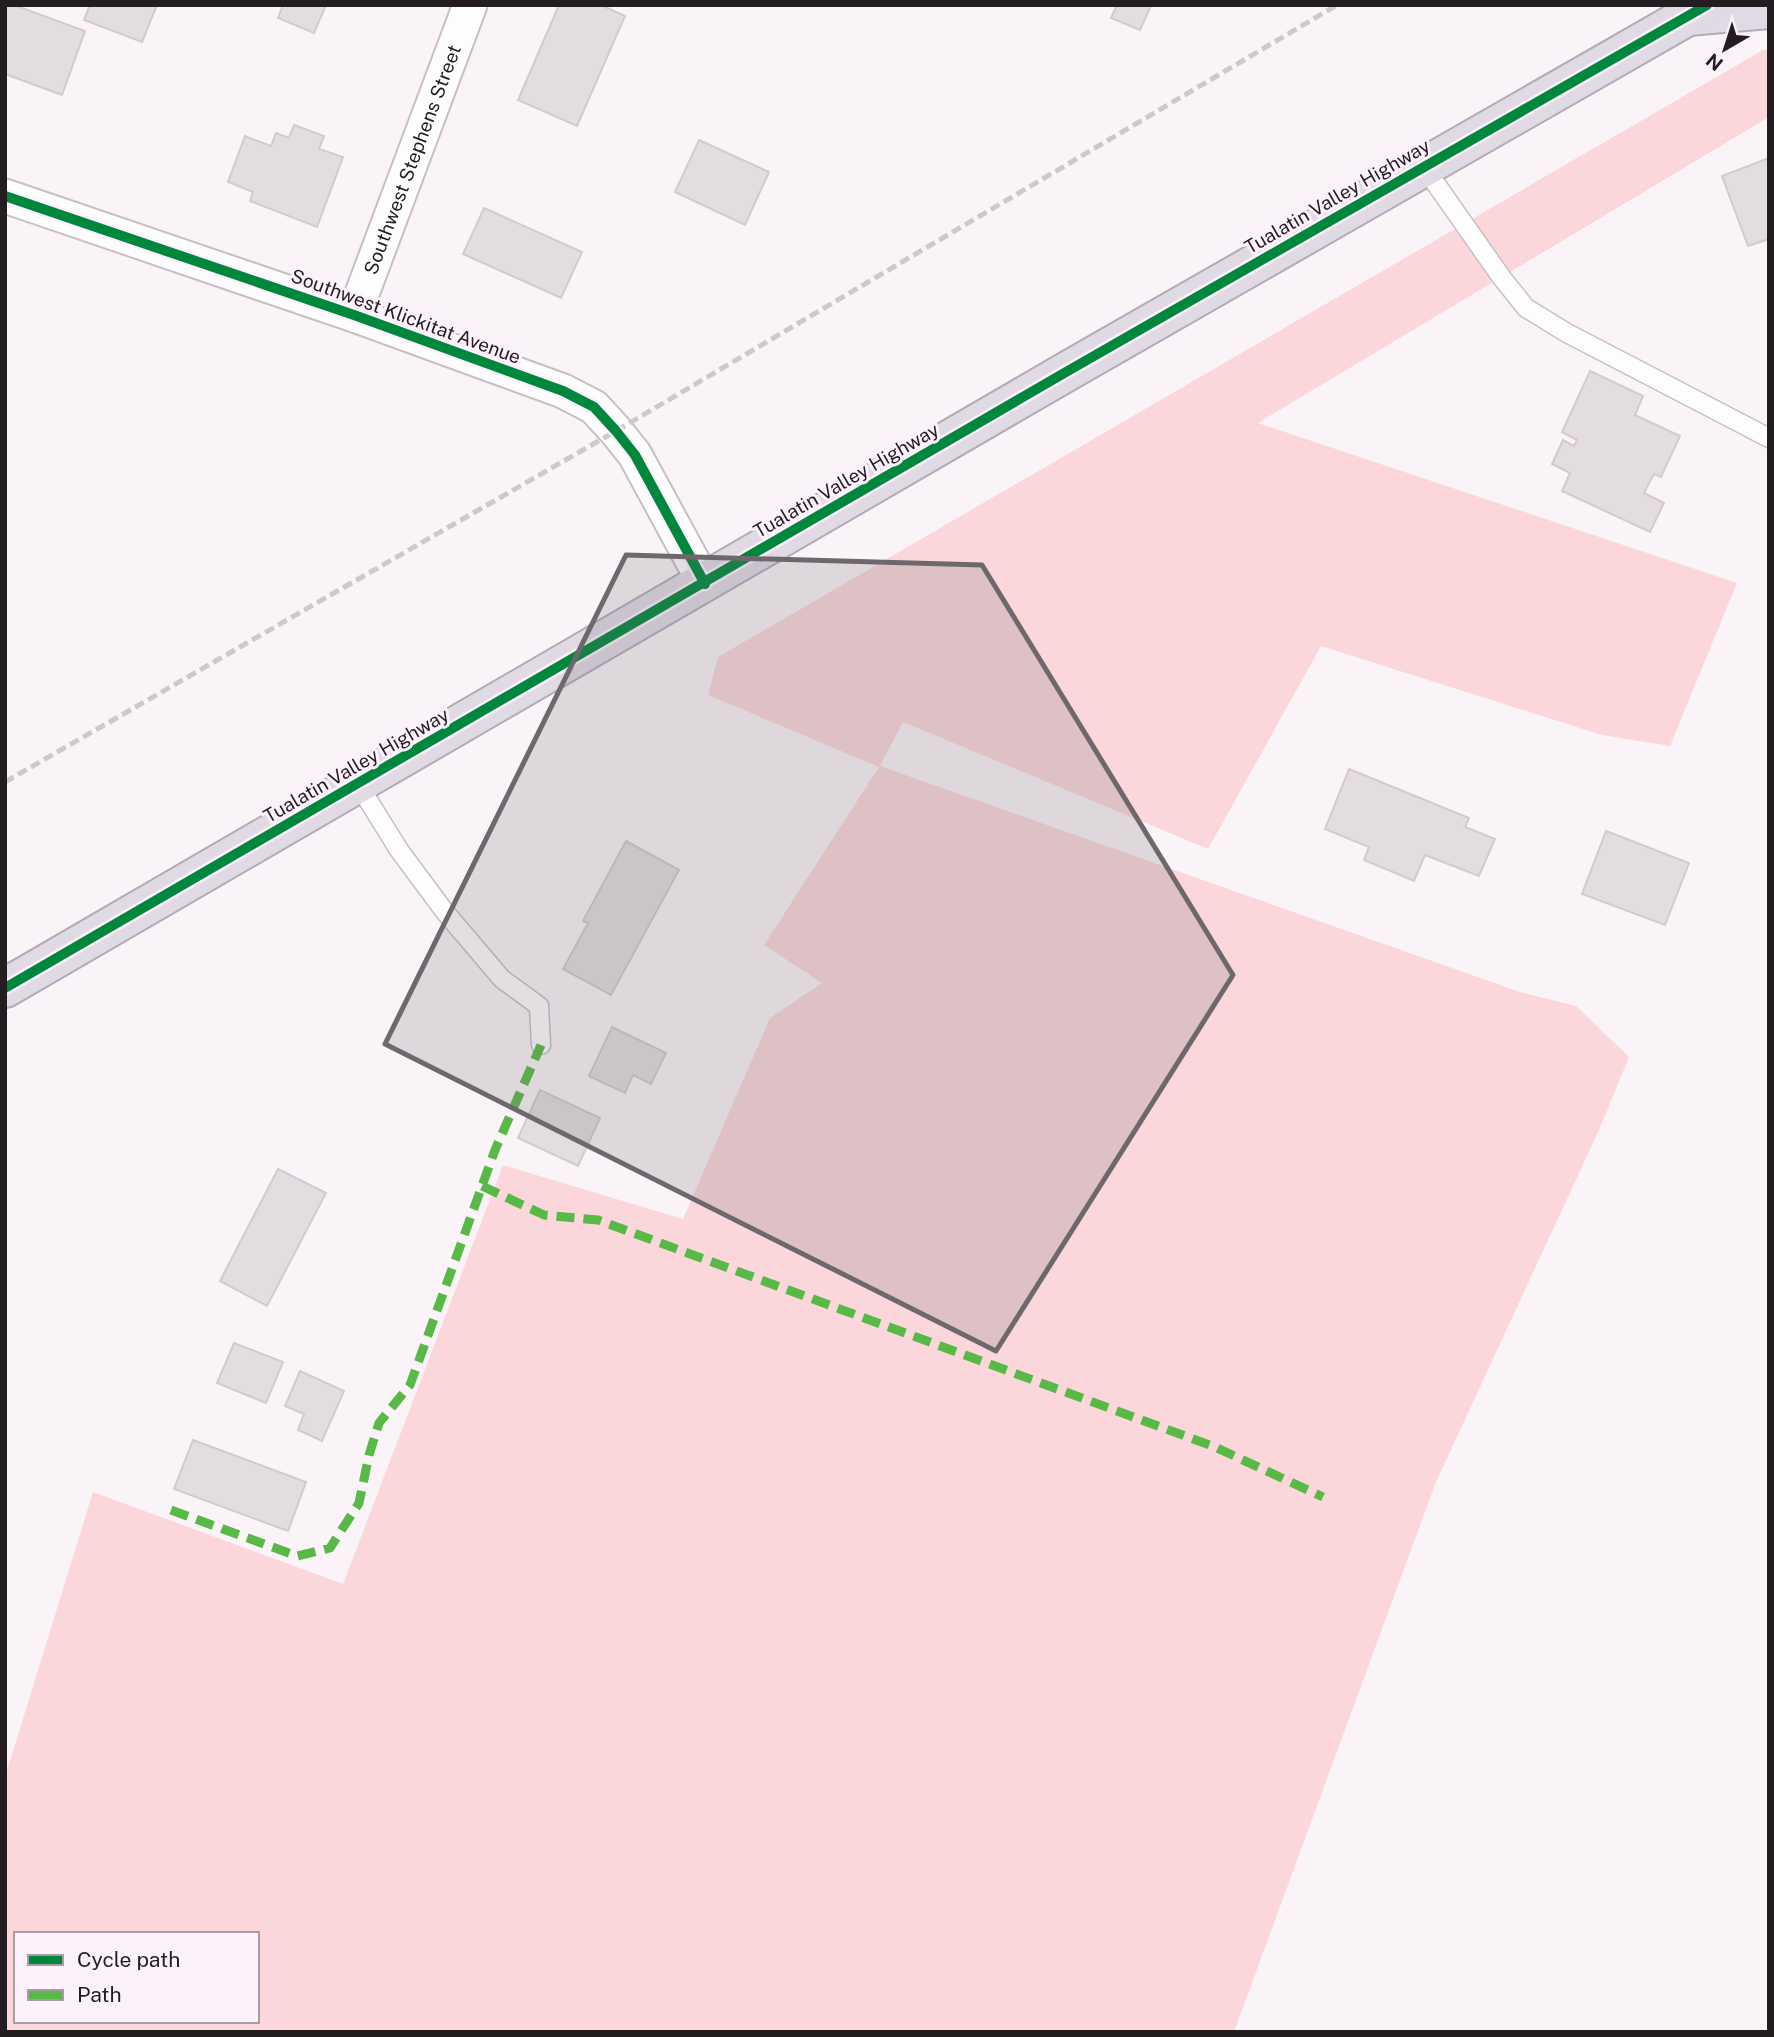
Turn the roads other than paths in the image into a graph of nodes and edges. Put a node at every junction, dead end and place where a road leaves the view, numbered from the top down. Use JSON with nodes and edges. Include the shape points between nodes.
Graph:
{"nodes":[{"id":1,"x":470,"y":5,"type":"edge"},
{"id":2,"x":1692,"y":9,"type":"edge"},
{"id":3,"x":1769,"y":9,"type":"edge"},
{"id":4,"x":1424,"y":167,"type":"junction"},
{"id":5,"x":5,"y":196,"type":"edge"},
{"id":6,"x":354,"y":315,"type":"junction"},
{"id":7,"x":1769,"y":438,"type":"edge"},
{"id":8,"x":705,"y":584,"type":"junction"},
{"id":9,"x":358,"y":784,"type":"junction"},
{"id":10,"x":5,"y":988,"type":"edge"},
{"id":11,"x":541,"y":1045,"type":"dead end"}],
"edges":[{"from":1,"to":6,"type":"street","name":"Southwest Stephens Street"},
{"from":2,"to":3,"type":"highway"},
{"from":2,"to":4,"type":"highway","name":"Tualatin Valley Highway"},
{"from":4,"to":7,"type":"lane","via":[[1526,308]]},
{"from":4,"to":8,"type":"highway","name":"Tualatin Valley Highway"},
{"from":5,"to":6,"type":"street","name":"Southwest Klickitat Avenue"},
{"from":6,"to":8,"type":"street","name":"Southwest Klickitat Avenue","via":[[563,391],[594,407],[635,455]]},
{"from":8,"to":9,"type":"highway","name":"Tualatin Valley Highway"},
{"from":9,"to":10,"type":"highway","name":"Tualatin Valley Highway"},
{"from":9,"to":11,"type":"lane","via":[[445,912],[502,979],[538,1006]]}]}
